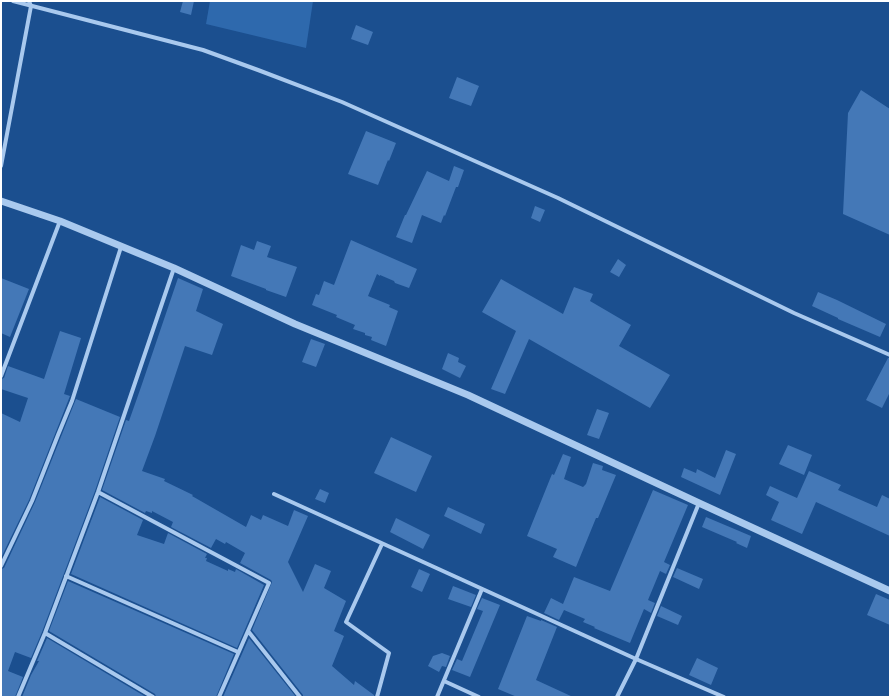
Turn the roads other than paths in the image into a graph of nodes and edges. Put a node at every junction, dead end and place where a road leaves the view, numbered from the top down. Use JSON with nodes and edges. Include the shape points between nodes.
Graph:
{"nodes":[{"id":1,"x":13,"y":1,"type":"edge"},
{"id":2,"x":29,"y":1,"type":"edge"},
{"id":3,"x":31,"y":6,"type":"junction"},
{"id":4,"x":1,"y":166,"type":"edge"},
{"id":5,"x":1,"y":201,"type":"edge"},
{"id":6,"x":60,"y":221,"type":"junction"},
{"id":7,"x":121,"y":247,"type":"junction"},
{"id":8,"x":174,"y":268,"type":"junction"},
{"id":9,"x":890,"y":355,"type":"edge"},
{"id":10,"x":1,"y":376,"type":"edge"},
{"id":11,"x":98,"y":492,"type":"junction"},
{"id":12,"x":274,"y":494,"type":"dead end"},
{"id":13,"x":699,"y":503,"type":"junction"},
{"id":14,"x":382,"y":544,"type":"junction"},
{"id":15,"x":1,"y":566,"type":"edge"},
{"id":16,"x":66,"y":576,"type":"junction"},
{"id":17,"x":482,"y":590,"type":"junction"},
{"id":18,"x":890,"y":591,"type":"edge"},
{"id":19,"x":248,"y":631,"type":"junction"},
{"id":20,"x":45,"y":633,"type":"junction"},
{"id":21,"x":238,"y":652,"type":"junction"},
{"id":22,"x":636,"y":660,"type":"junction"},
{"id":23,"x":444,"y":681,"type":"junction"},
{"id":24,"x":712,"y":692,"type":"junction"},
{"id":25,"x":18,"y":697,"type":"edge"},
{"id":26,"x":153,"y":697,"type":"edge"},
{"id":27,"x":218,"y":697,"type":"edge"},
{"id":28,"x":300,"y":697,"type":"edge"},
{"id":29,"x":378,"y":697,"type":"edge"},
{"id":30,"x":437,"y":697,"type":"edge"},
{"id":31,"x":479,"y":697,"type":"edge"},
{"id":32,"x":617,"y":697,"type":"edge"},
{"id":33,"x":710,"y":697,"type":"edge"},
{"id":34,"x":724,"y":697,"type":"edge"}],
"edges":[{"from":1,"to":3,"type":"street"},
{"from":2,"to":3,"type":"street"},
{"from":3,"to":4,"type":"street"},
{"from":3,"to":9,"type":"street","via":[[203,50],[342,102],[558,198],[794,313]]},
{"from":5,"to":6,"type":"street"},
{"from":6,"to":7,"type":"street"},
{"from":6,"to":10,"type":"street"},
{"from":7,"to":8,"type":"street"},
{"from":7,"to":15,"type":"street","via":[[72,401],[32,501]]},
{"from":8,"to":11,"type":"street"},
{"from":8,"to":13,"type":"street","via":[[295,324],[468,395]]},
{"from":11,"to":16,"type":"street"},
{"from":11,"to":19,"type":"street","via":[[268,583]]},
{"from":12,"to":14,"type":"street"},
{"from":13,"to":18,"type":"street"},
{"from":13,"to":22,"type":"street"},
{"from":14,"to":17,"type":"street"},
{"from":14,"to":29,"type":"street","via":[[346,622],[389,654]]},
{"from":16,"to":20,"type":"street"},
{"from":16,"to":21,"type":"street"},
{"from":17,"to":22,"type":"street"},
{"from":17,"to":23,"type":"street"},
{"from":19,"to":21,"type":"street"},
{"from":19,"to":28,"type":"street"},
{"from":20,"to":25,"type":"street"},
{"from":20,"to":26,"type":"street"},
{"from":21,"to":27,"type":"street"},
{"from":22,"to":24,"type":"street"},
{"from":22,"to":32,"type":"street"},
{"from":23,"to":30,"type":"street"},
{"from":23,"to":31,"type":"street"},
{"from":24,"to":33,"type":"street"},
{"from":24,"to":34,"type":"street"}]}
